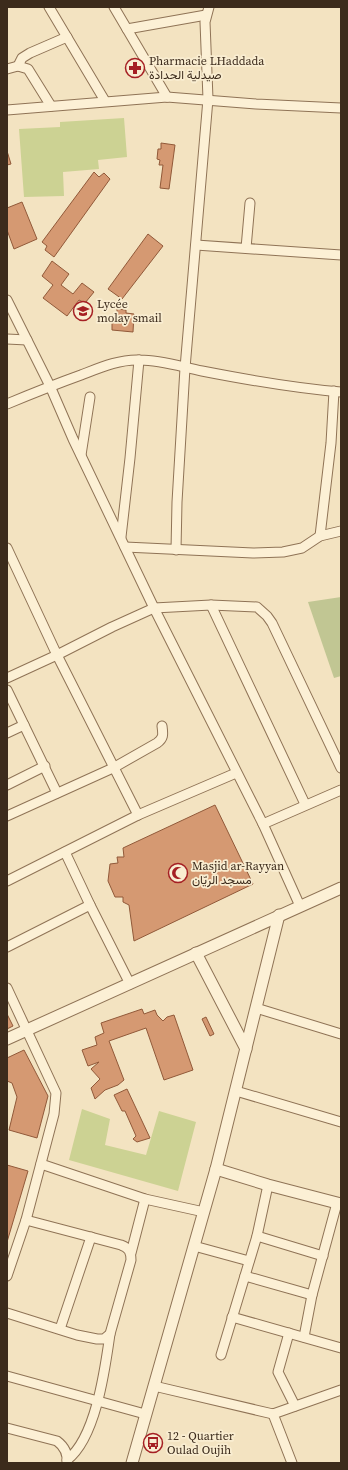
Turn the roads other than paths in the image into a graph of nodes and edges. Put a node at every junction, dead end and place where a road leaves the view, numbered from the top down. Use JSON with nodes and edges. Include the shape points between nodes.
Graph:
{"nodes":[{"id":1,"x":49,"y":7,"type":"edge"},
{"id":2,"x":114,"y":7,"type":"edge"},
{"id":3,"x":208,"y":11,"type":"edge"},
{"id":4,"x":127,"y":29,"type":"junction"},
{"id":5,"x":67,"y":37,"type":"junction"},
{"id":6,"x":18,"y":66,"type":"junction"},
{"id":7,"x":7,"y":70,"type":"edge"},
{"id":8,"x":167,"y":97,"type":"junction"},
{"id":9,"x":208,"y":99,"type":"junction"},
{"id":10,"x":105,"y":101,"type":"junction"},
{"id":11,"x":51,"y":106,"type":"junction"},
{"id":12,"x":341,"y":108,"type":"edge"},
{"id":13,"x":7,"y":110,"type":"edge"},
{"id":14,"x":250,"y":203,"type":"dead end"},
{"id":15,"x":196,"y":245,"type":"junction"},
{"id":16,"x":246,"y":248,"type":"junction"},
{"id":17,"x":341,"y":255,"type":"edge"},
{"id":18,"x":7,"y":300,"type":"edge"},
{"id":19,"x":7,"y":339,"type":"edge"},
{"id":20,"x":26,"y":340,"type":"junction"},
{"id":21,"x":139,"y":360,"type":"junction"},
{"id":22,"x":185,"y":368,"type":"junction"},
{"id":23,"x":50,"y":386,"type":"junction"},
{"id":24,"x":337,"y":392,"type":"edge"},
{"id":25,"x":90,"y":397,"type":"dead end"},
{"id":26,"x":7,"y":404,"type":"edge"},
{"id":27,"x":81,"y":455,"type":"junction"},
{"id":28,"x":341,"y":531,"type":"edge"},
{"id":29,"x":320,"y":536,"type":"junction"},
{"id":30,"x":120,"y":537,"type":"junction"},
{"id":31,"x":125,"y":547,"type":"junction"},
{"id":32,"x":7,"y":548,"type":"edge"},
{"id":33,"x":176,"y":550,"type":"junction"},
{"id":34,"x":211,"y":605,"type":"junction"},
{"id":35,"x":154,"y":608,"type":"junction"},
{"id":36,"x":57,"y":655,"type":"junction"},
{"id":37,"x":7,"y":678,"type":"edge"},
{"id":38,"x":7,"y":690,"type":"edge"},
{"id":39,"x":24,"y":725,"type":"junction"},
{"id":40,"x":162,"y":726,"type":"dead end"},
{"id":41,"x":7,"y":733,"type":"edge"},
{"id":42,"x":45,"y":766,"type":"junction"},
{"id":43,"x":114,"y":768,"type":"junction"},
{"id":44,"x":341,"y":768,"type":"edge"},
{"id":45,"x":236,"y":773,"type":"junction"},
{"id":46,"x":7,"y":786,"type":"edge"},
{"id":47,"x":341,"y":790,"type":"edge"},
{"id":48,"x":57,"y":793,"type":"junction"},
{"id":49,"x":305,"y":804,"type":"junction"},
{"id":50,"x":138,"y":815,"type":"junction"},
{"id":51,"x":7,"y":816,"type":"edge"},
{"id":52,"x":262,"y":824,"type":"junction"},
{"id":53,"x":65,"y":852,"type":"junction"},
{"id":54,"x":7,"y":881,"type":"edge"},
{"id":55,"x":341,"y":888,"type":"edge"},
{"id":56,"x":90,"y":905,"type":"junction"},
{"id":57,"x":300,"y":906,"type":"junction"},
{"id":58,"x":279,"y":915,"type":"junction"},
{"id":59,"x":7,"y":947,"type":"edge"},
{"id":60,"x":196,"y":953,"type":"junction"},
{"id":61,"x":130,"y":984,"type":"junction"},
{"id":62,"x":7,"y":988,"type":"edge"},
{"id":63,"x":256,"y":1008,"type":"junction"},
{"id":64,"x":27,"y":1031,"type":"junction"},
{"id":65,"x":341,"y":1034,"type":"edge"},
{"id":66,"x":7,"y":1040,"type":"edge"},
{"id":67,"x":246,"y":1049,"type":"junction"},
{"id":68,"x":236,"y":1091,"type":"junction"},
{"id":69,"x":341,"y":1122,"type":"edge"},
{"id":70,"x":41,"y":1164,"type":"junction"},
{"id":71,"x":216,"y":1169,"type":"junction"},
{"id":72,"x":268,"y":1185,"type":"junction"},
{"id":73,"x":145,"y":1199,"type":"junction"},
{"id":74,"x":339,"y":1203,"type":"edge"},
{"id":75,"x":204,"y":1212,"type":"junction"},
{"id":76,"x":26,"y":1220,"type":"junction"},
{"id":77,"x":257,"y":1236,"type":"junction"},
{"id":78,"x":91,"y":1237,"type":"junction"},
{"id":79,"x":194,"y":1246,"type":"junction"},
{"id":80,"x":131,"y":1253,"type":"junction"},
{"id":81,"x":323,"y":1256,"type":"junction"},
{"id":82,"x":249,"y":1261,"type":"junction"},
{"id":83,"x":7,"y":1276,"type":"edge"},
{"id":84,"x":245,"y":1276,"type":"junction"},
{"id":85,"x":312,"y":1295,"type":"junction"},
{"id":86,"x":7,"y":1313,"type":"edge"},
{"id":87,"x":232,"y":1317,"type":"junction"},
{"id":88,"x":60,"y":1329,"type":"junction"},
{"id":89,"x":289,"y":1333,"type":"junction"},
{"id":90,"x":110,"y":1334,"type":"junction"},
{"id":91,"x":304,"y":1337,"type":"junction"},
{"id":92,"x":341,"y":1348,"type":"edge"},
{"id":93,"x":221,"y":1355,"type":"dead end"},
{"id":94,"x":7,"y":1376,"type":"edge"},
{"id":95,"x":341,"y":1380,"type":"edge"},
{"id":96,"x":154,"y":1386,"type":"junction"},
{"id":97,"x":340,"y":1390,"type":"edge"},
{"id":98,"x":97,"y":1401,"type":"junction"},
{"id":99,"x":295,"y":1406,"type":"junction"},
{"id":100,"x":145,"y":1414,"type":"junction"},
{"id":101,"x":273,"y":1414,"type":"junction"},
{"id":102,"x":7,"y":1428,"type":"edge"},
{"id":103,"x":67,"y":1461,"type":"edge"},
{"id":104,"x":132,"y":1463,"type":"edge"},
{"id":105,"x":292,"y":1463,"type":"edge"}],
"edges":[{"from":1,"to":5,"type":"street"},
{"from":2,"to":4,"type":"street"},
{"from":3,"to":4,"type":"street"},
{"from":3,"to":9,"type":"street","via":[[205,22]]},
{"from":4,"to":8,"type":"street"},
{"from":5,"to":6,"type":"street","via":[[30,52],[22,58]]},
{"from":5,"to":10,"type":"street"},
{"from":6,"to":7,"type":"street"},
{"from":6,"to":11,"type":"street","via":[[28,69]]},
{"from":8,"to":9,"type":"street"},
{"from":8,"to":10,"type":"street"},
{"from":9,"to":12,"type":"street"},
{"from":9,"to":15,"type":"street"},
{"from":10,"to":11,"type":"street"},
{"from":11,"to":13,"type":"street"},
{"from":14,"to":16,"type":"street"},
{"from":15,"to":16,"type":"street"},
{"from":15,"to":22,"type":"street"},
{"from":16,"to":17,"type":"street"},
{"from":18,"to":20,"type":"street"},
{"from":19,"to":20,"type":"street"},
{"from":20,"to":23,"type":"street"},
{"from":21,"to":22,"type":"street","via":[[163,362]]},
{"from":21,"to":23,"type":"street","via":[[118,362]]},
{"from":21,"to":30,"type":"street"},
{"from":22,"to":24,"type":"street"},
{"from":22,"to":33,"type":"street"},
{"from":23,"to":26,"type":"street"},
{"from":23,"to":27,"type":"street"},
{"from":24,"to":29,"type":"street"},
{"from":25,"to":27,"type":"street"},
{"from":27,"to":30,"type":"street"},
{"from":28,"to":29,"type":"street"},
{"from":29,"to":33,"type":"street","via":[[302,548],[283,552]]},
{"from":30,"to":31,"type":"street"},
{"from":31,"to":33,"type":"street"},
{"from":31,"to":35,"type":"street"},
{"from":32,"to":36,"type":"street"},
{"from":34,"to":35,"type":"street"},
{"from":34,"to":44,"type":"street","via":[[257,607],[267,616]]},
{"from":34,"to":49,"type":"street"},
{"from":35,"to":36,"type":"street"},
{"from":35,"to":45,"type":"street"},
{"from":36,"to":37,"type":"street"},
{"from":36,"to":43,"type":"street"},
{"from":38,"to":39,"type":"street"},
{"from":39,"to":41,"type":"street"},
{"from":39,"to":42,"type":"street"},
{"from":40,"to":43,"type":"street","via":[[162,739],[157,744]]},
{"from":42,"to":46,"type":"street"},
{"from":42,"to":48,"type":"street"},
{"from":43,"to":48,"type":"street"},
{"from":43,"to":50,"type":"street"},
{"from":45,"to":50,"type":"street"},
{"from":45,"to":52,"type":"street"},
{"from":47,"to":49,"type":"street"},
{"from":48,"to":51,"type":"street"},
{"from":49,"to":52,"type":"street"},
{"from":50,"to":53,"type":"street"},
{"from":52,"to":57,"type":"street"},
{"from":53,"to":54,"type":"street"},
{"from":53,"to":56,"type":"street"},
{"from":55,"to":57,"type":"street"},
{"from":56,"to":59,"type":"street"},
{"from":56,"to":61,"type":"street"},
{"from":57,"to":58,"type":"street"},
{"from":58,"to":60,"type":"street"},
{"from":58,"to":63,"type":"street"},
{"from":60,"to":61,"type":"street"},
{"from":60,"to":67,"type":"street"},
{"from":61,"to":64,"type":"street"},
{"from":62,"to":64,"type":"street"},
{"from":63,"to":65,"type":"street"},
{"from":63,"to":67,"type":"street"},
{"from":64,"to":66,"type":"street"},
{"from":64,"to":70,"type":"street","via":[[56,1093],[54,1114]]},
{"from":67,"to":68,"type":"street"},
{"from":68,"to":69,"type":"street"},
{"from":68,"to":71,"type":"street"},
{"from":70,"to":73,"type":"street"},
{"from":70,"to":76,"type":"street"},
{"from":71,"to":72,"type":"street"},
{"from":71,"to":75,"type":"street"},
{"from":72,"to":74,"type":"street"},
{"from":72,"to":77,"type":"street"},
{"from":73,"to":75,"type":"street"},
{"from":73,"to":80,"type":"street"},
{"from":74,"to":81,"type":"street"},
{"from":75,"to":79,"type":"street"},
{"from":76,"to":78,"type":"street"},
{"from":76,"to":83,"type":"street"},
{"from":77,"to":81,"type":"street"},
{"from":77,"to":82,"type":"street"},
{"from":78,"to":80,"type":"street","via":[[128,1248]]},
{"from":78,"to":88,"type":"street"},
{"from":79,"to":82,"type":"street"},
{"from":79,"to":96,"type":"street"},
{"from":80,"to":90,"type":"street"},
{"from":81,"to":85,"type":"street"},
{"from":82,"to":84,"type":"street"},
{"from":84,"to":85,"type":"street"},
{"from":84,"to":87,"type":"street"},
{"from":85,"to":91,"type":"street"},
{"from":86,"to":88,"type":"street"},
{"from":87,"to":89,"type":"street"},
{"from":87,"to":93,"type":"street"},
{"from":88,"to":90,"type":"street","via":[[97,1339],[104,1339]]},
{"from":89,"to":91,"type":"street"},
{"from":89,"to":99,"type":"street","via":[[278,1372]]},
{"from":90,"to":98,"type":"street"},
{"from":91,"to":92,"type":"street"},
{"from":94,"to":98,"type":"street"},
{"from":95,"to":97,"type":"street"},
{"from":96,"to":100,"type":"street"},
{"from":96,"to":101,"type":"street"},
{"from":97,"to":99,"type":"street"},
{"from":98,"to":100,"type":"street"},
{"from":98,"to":103,"type":"street","via":[[80,1448]]},
{"from":99,"to":101,"type":"street"},
{"from":100,"to":104,"type":"street"},
{"from":101,"to":105,"type":"street"},
{"from":102,"to":103,"type":"street","via":[[58,1441],[66,1450]]}]}
